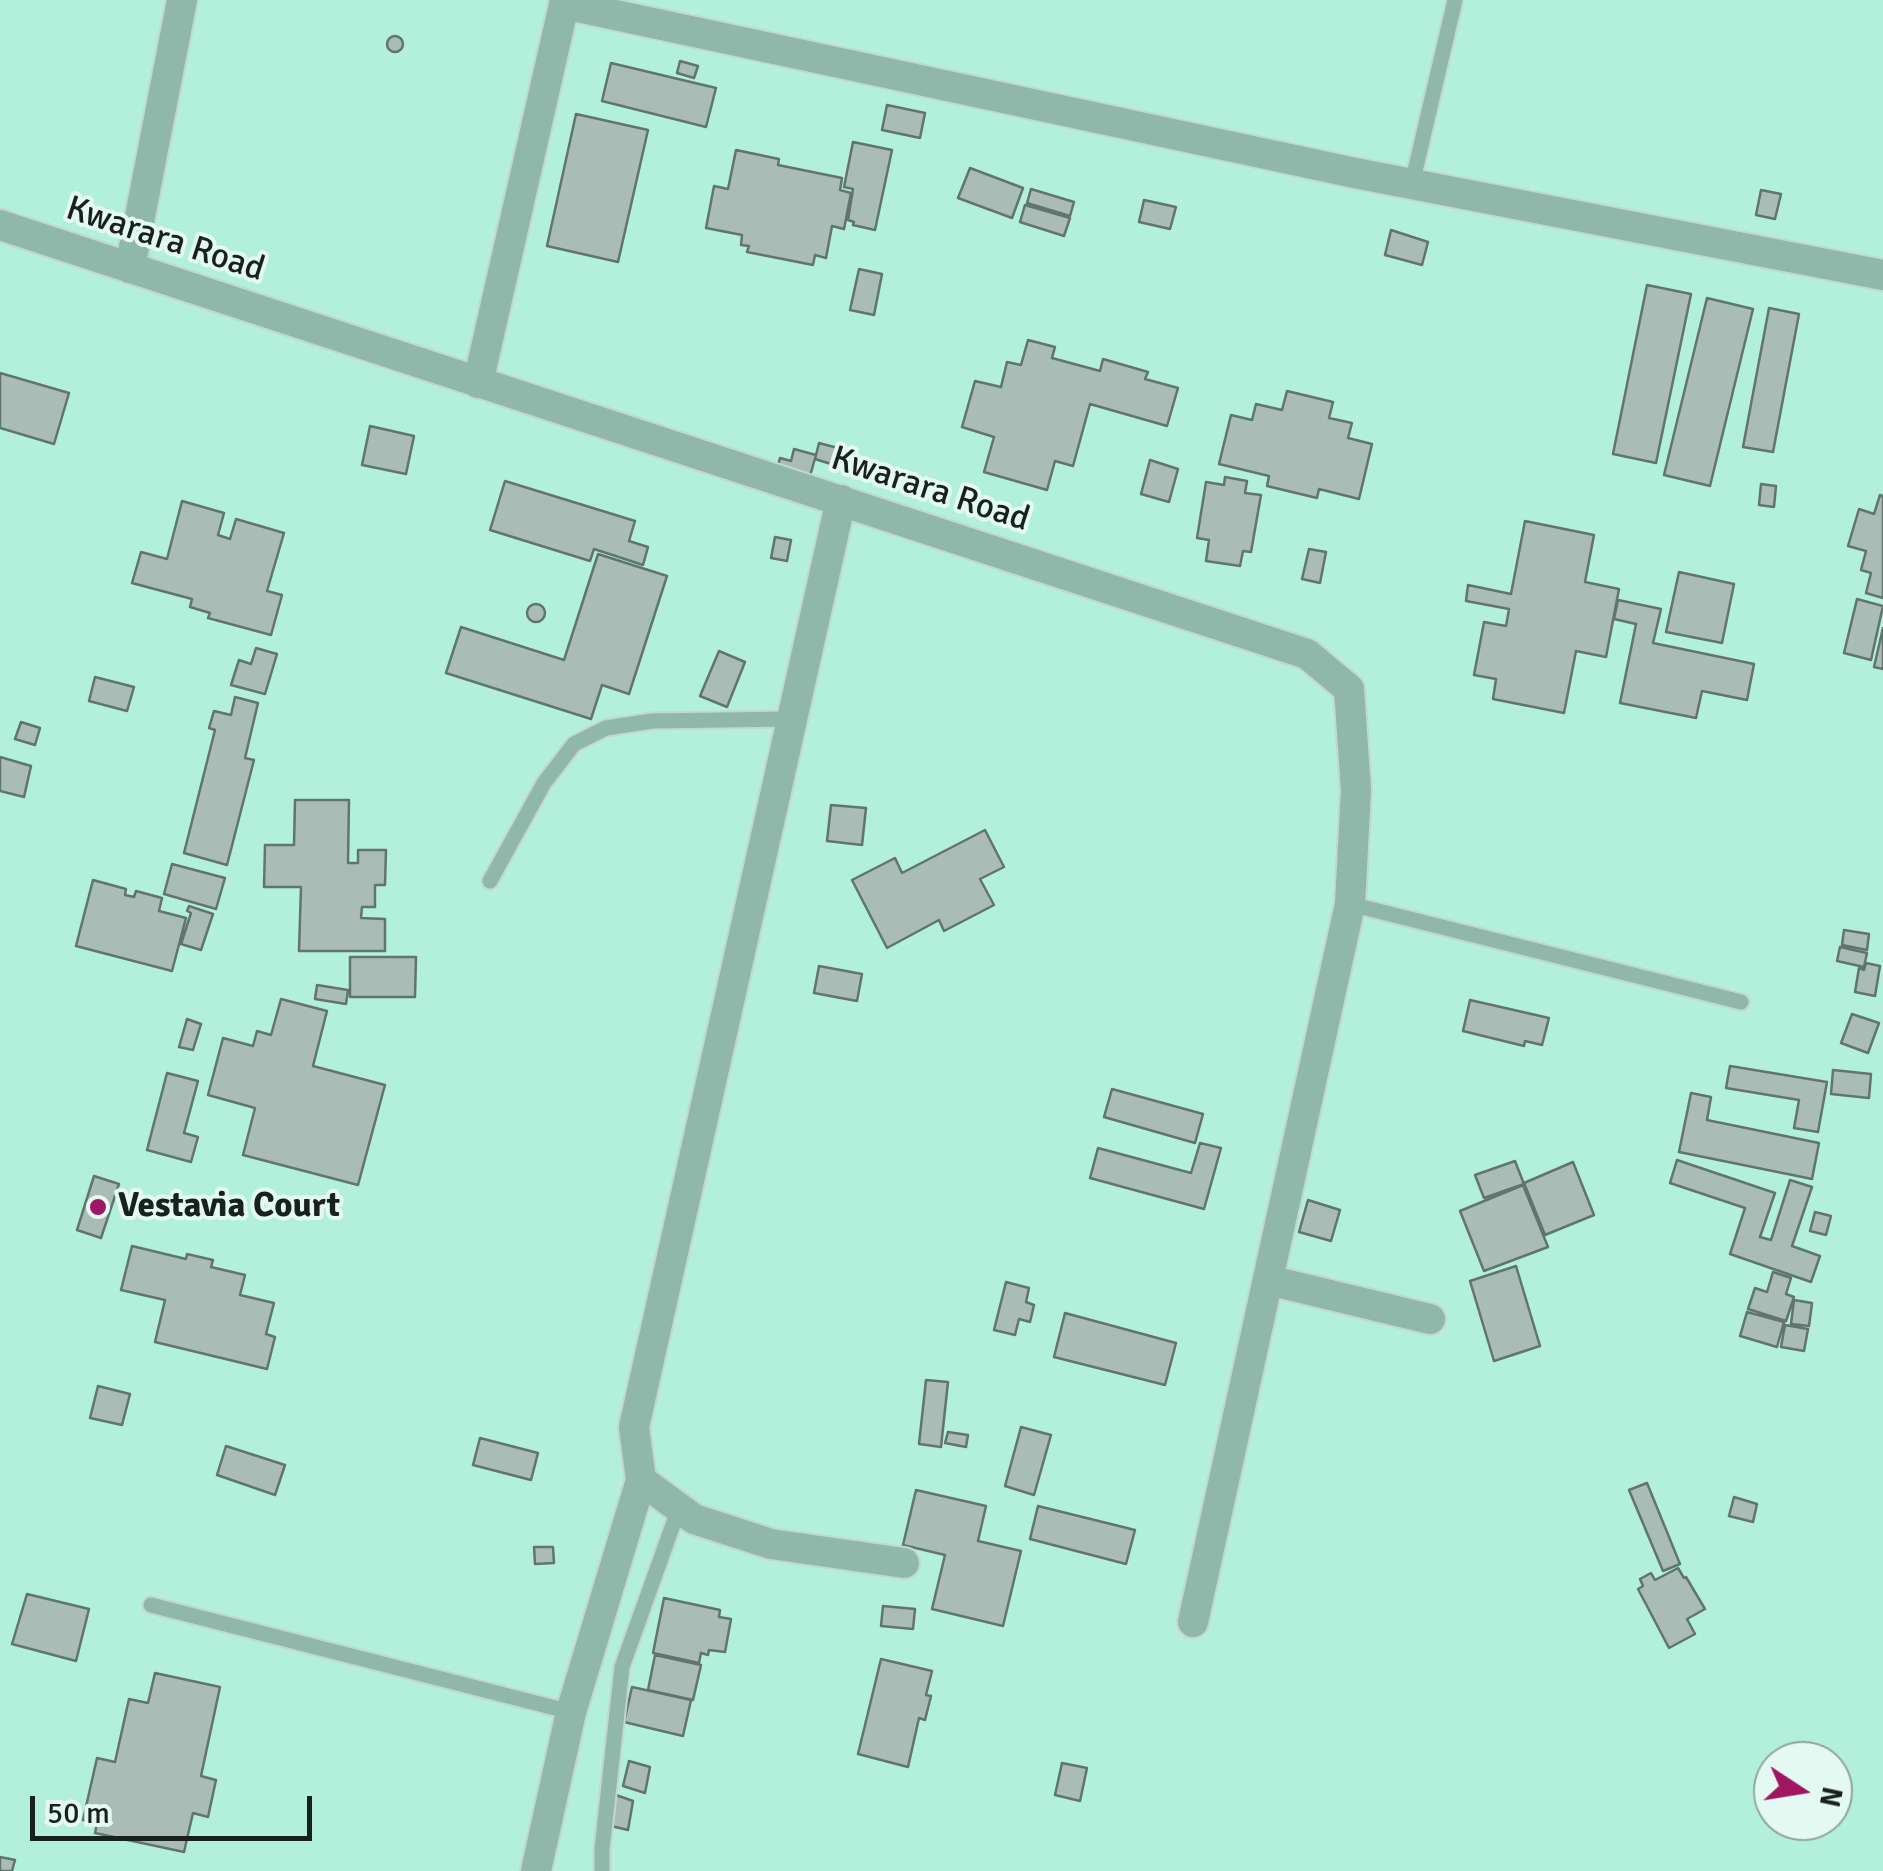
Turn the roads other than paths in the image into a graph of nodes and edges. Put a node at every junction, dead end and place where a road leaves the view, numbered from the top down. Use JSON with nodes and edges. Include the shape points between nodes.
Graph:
{"nodes":[{"id":1,"x":182,"y":0,"type":"edge"},
{"id":2,"x":1455,"y":0,"type":"edge"},
{"id":3,"x":564,"y":2,"type":"edge"},
{"id":4,"x":1412,"y":184,"type":"junction"},
{"id":5,"x":0,"y":225,"type":"edge"},
{"id":6,"x":130,"y":268,"type":"junction"},
{"id":7,"x":1883,"y":275,"type":"edge"},
{"id":8,"x":478,"y":383,"type":"junction"},
{"id":9,"x":840,"y":500,"type":"junction"},
{"id":10,"x":791,"y":719,"type":"junction"},
{"id":11,"x":490,"y":881,"type":"dead end"},
{"id":12,"x":1350,"y":904,"type":"junction"},
{"id":13,"x":1740,"y":1002,"type":"dead end"},
{"id":14,"x":1268,"y":1280,"type":"junction"},
{"id":15,"x":1430,"y":1320,"type":"dead end"},
{"id":16,"x":641,"y":1480,"type":"junction"},
{"id":17,"x":679,"y":1508,"type":"junction"},
{"id":18,"x":904,"y":1563,"type":"dead end"},
{"id":19,"x":151,"y":1605,"type":"dead end"},
{"id":20,"x":1193,"y":1622,"type":"dead end"},
{"id":21,"x":572,"y":1712,"type":"junction"},
{"id":22,"x":536,"y":1871,"type":"edge"},
{"id":23,"x":602,"y":1871,"type":"edge"}],
"edges":[{"from":1,"to":6,"type":"street"},
{"from":2,"to":4,"type":"lane"},
{"from":3,"to":4,"type":"street"},
{"from":3,"to":8,"type":"street"},
{"from":4,"to":7,"type":"street"},
{"from":5,"to":6,"type":"street","name":"Kwarara Road"},
{"from":6,"to":8,"type":"street","name":"Kwarara Road"},
{"from":8,"to":9,"type":"street","name":"Kwarara Road"},
{"from":9,"to":10,"type":"street"},
{"from":9,"to":12,"type":"street","name":"Kwarara Road","via":[[1307,654],[1348,689],[1356,790]]},
{"from":10,"to":11,"type":"lane","via":[[652,721],[606,728],[574,744],[544,783]]},
{"from":10,"to":16,"type":"street","via":[[634,1428]]},
{"from":12,"to":13,"type":"lane"},
{"from":12,"to":14,"type":"street"},
{"from":14,"to":15,"type":"street"},
{"from":14,"to":20,"type":"street"},
{"from":16,"to":17,"type":"street"},
{"from":16,"to":21,"type":"street"},
{"from":17,"to":18,"type":"street","via":[[771,1544]]},
{"from":17,"to":23,"type":"lane","via":[[622,1668]]},
{"from":19,"to":21,"type":"lane"},
{"from":21,"to":22,"type":"street"}]}
